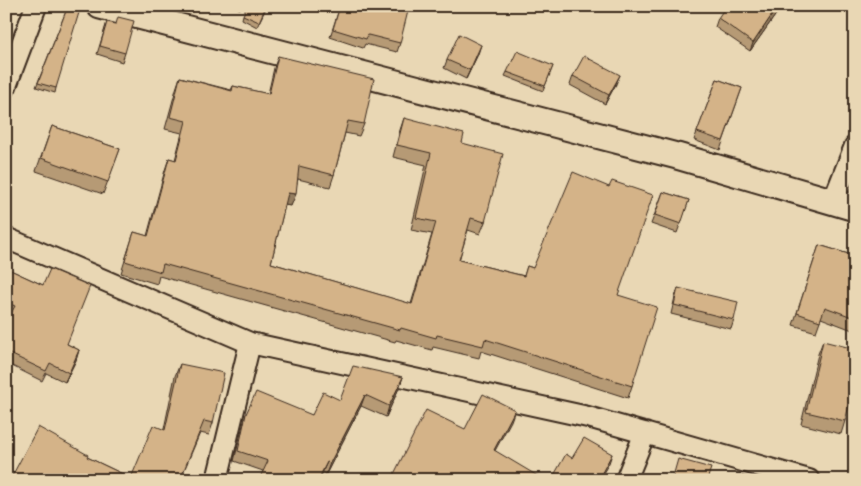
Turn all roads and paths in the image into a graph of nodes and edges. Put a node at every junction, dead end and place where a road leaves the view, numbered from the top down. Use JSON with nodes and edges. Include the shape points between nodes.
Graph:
{"nodes":[{"id":1,"x":36,"y":6,"type":"edge"},
{"id":2,"x":100,"y":6,"type":"edge"},
{"id":3,"x":6,"y":86,"type":"edge"},
{"id":4,"x":855,"y":146,"type":"edge"},
{"id":5,"x":844,"y":205,"type":"edge"},
{"id":6,"x":6,"y":238,"type":"edge"},
{"id":7,"x":250,"y":343,"type":"junction"},
{"id":8,"x":645,"y":433,"type":"junction"},
{"id":9,"x":218,"y":480,"type":"edge"},
{"id":10,"x":626,"y":480,"type":"edge"},
{"id":11,"x":810,"y":480,"type":"edge"}],
"edges":[{"from":1,"to":3,"type":"street"},
{"from":2,"to":5,"type":"street","via":[[677,156]]},
{"from":4,"to":5,"type":"street"},
{"from":6,"to":7,"type":"street"},
{"from":7,"to":8,"type":"street","via":[[588,417]]},
{"from":7,"to":9,"type":"street"},
{"from":8,"to":10,"type":"street"},
{"from":8,"to":11,"type":"street"}]}
